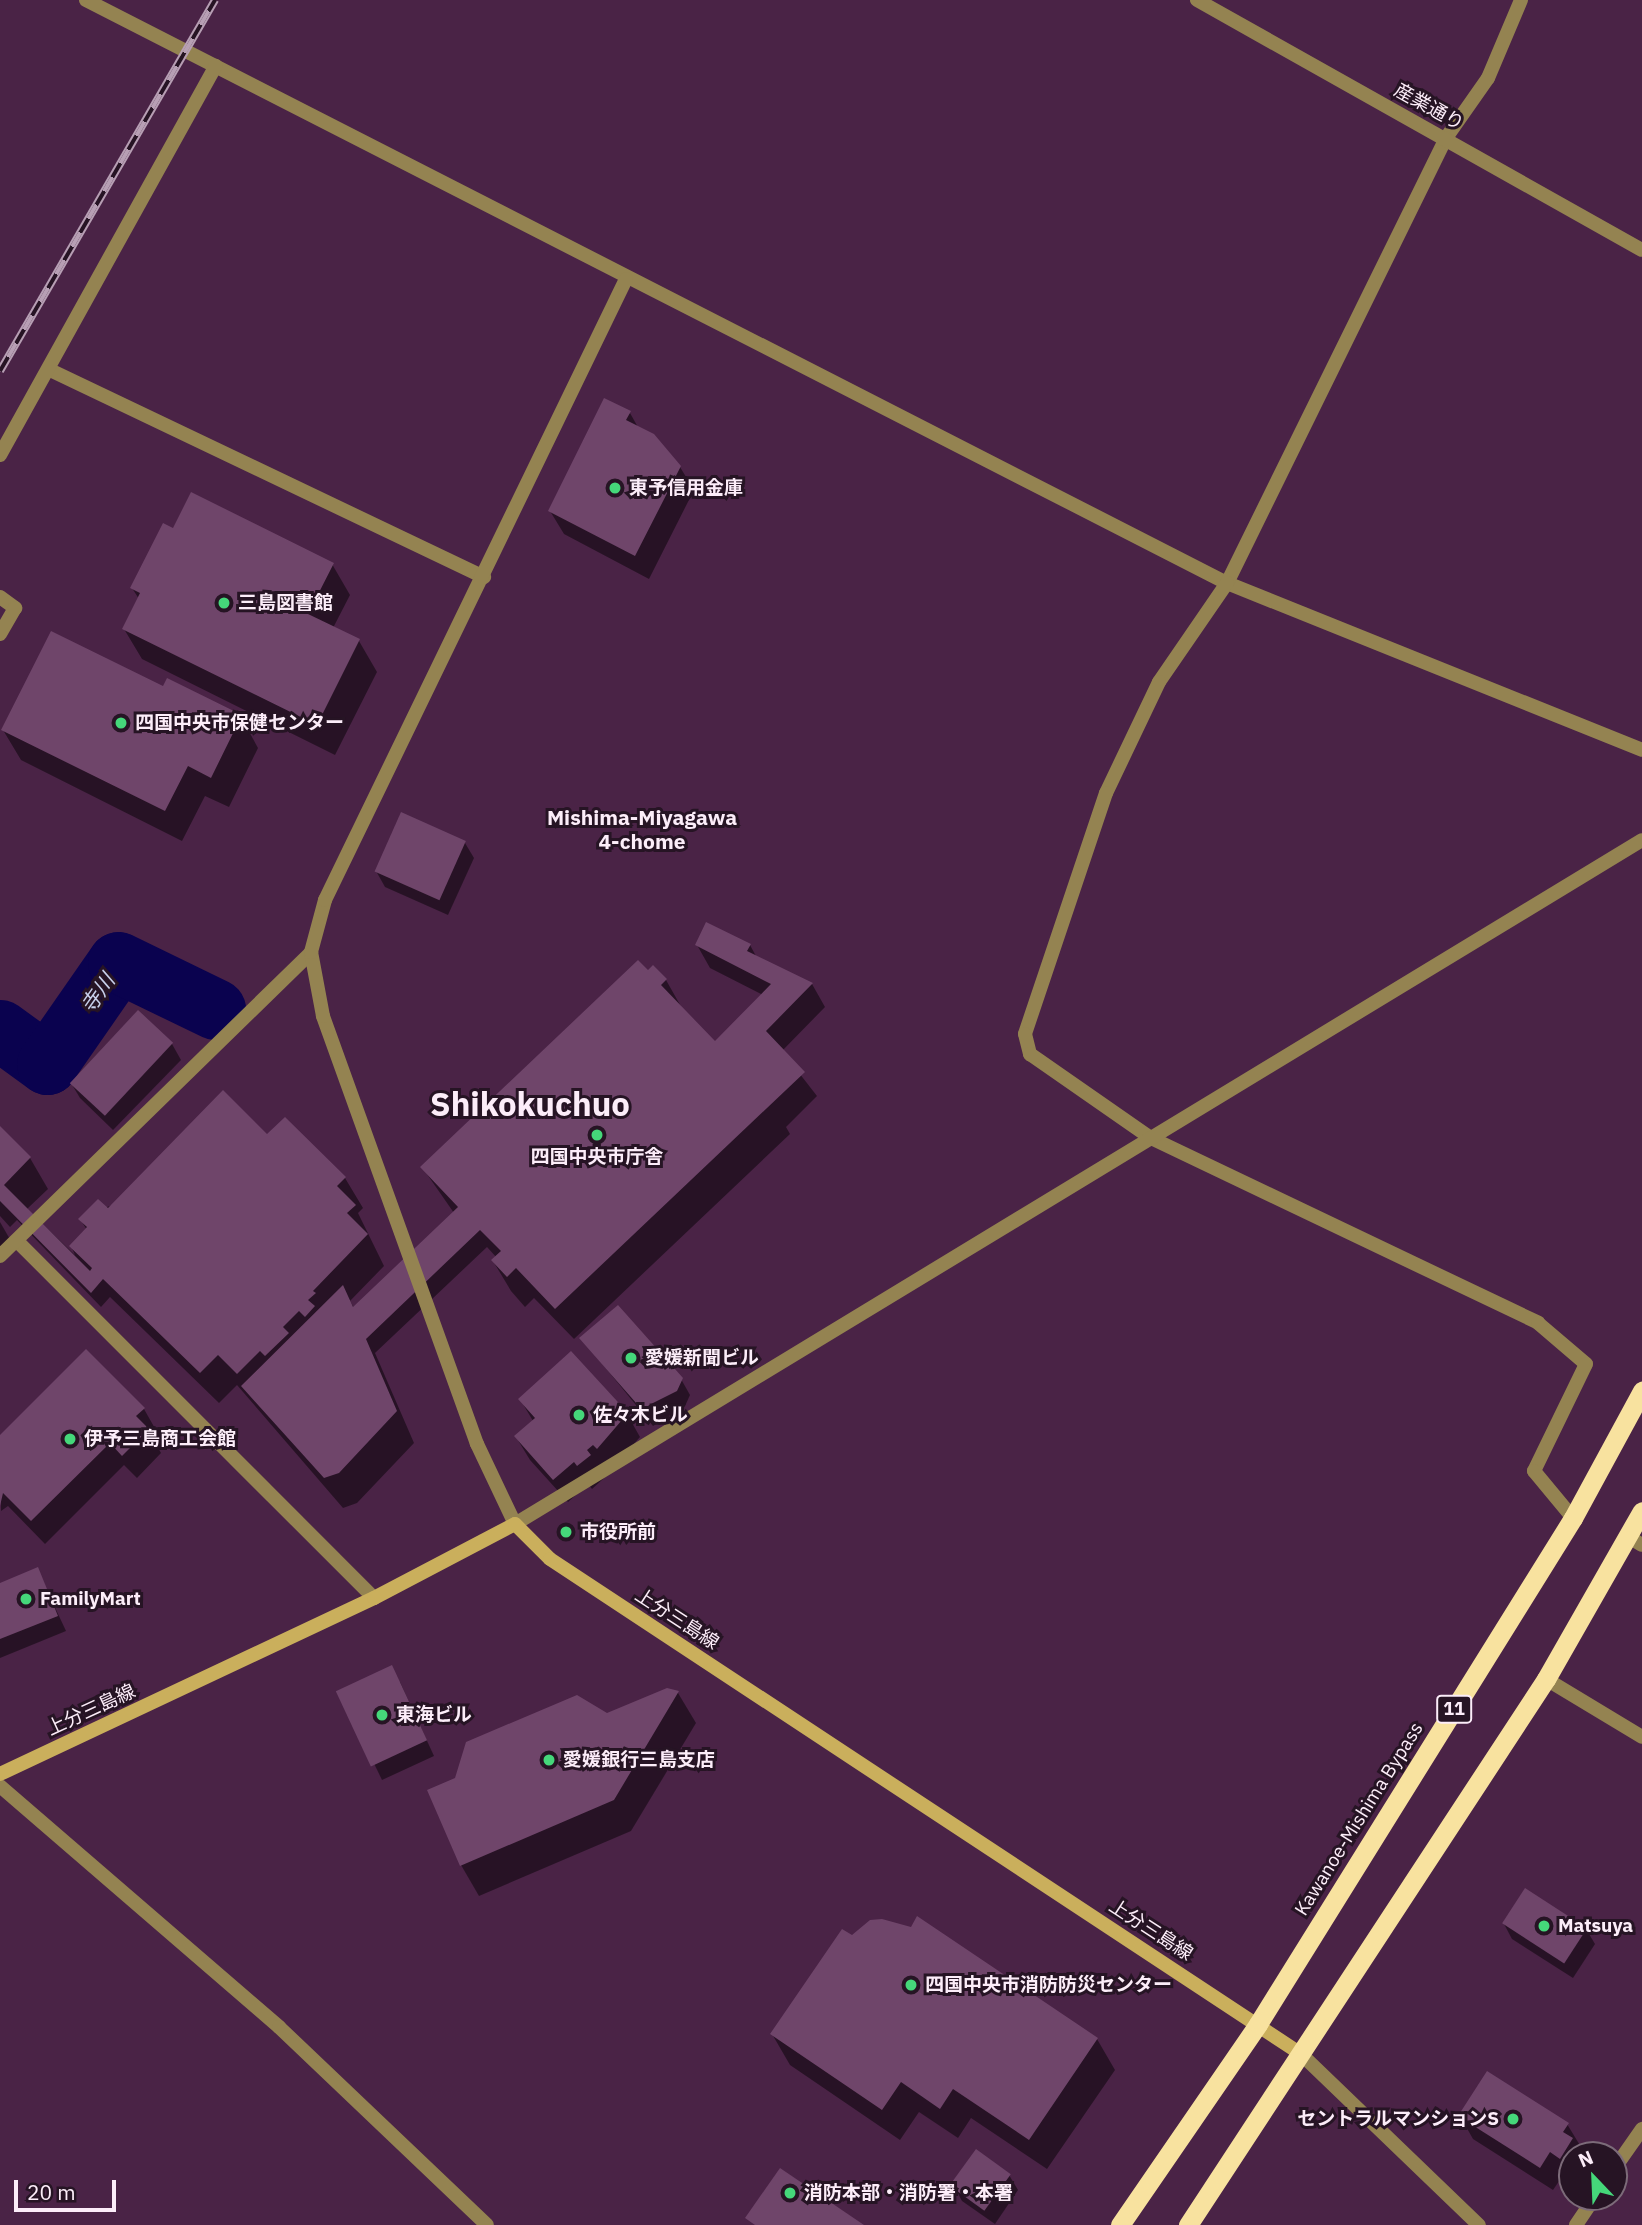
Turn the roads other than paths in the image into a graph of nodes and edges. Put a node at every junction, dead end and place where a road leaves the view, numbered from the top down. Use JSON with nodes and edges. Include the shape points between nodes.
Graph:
{"nodes":[{"id":1,"x":86,"y":0,"type":"edge"},
{"id":2,"x":1197,"y":0,"type":"edge"},
{"id":3,"x":1521,"y":0,"type":"edge"},
{"id":4,"x":216,"y":66,"type":"junction"},
{"id":5,"x":1446,"y":138,"type":"junction"},
{"id":6,"x":1642,"y":250,"type":"edge"},
{"id":7,"x":626,"y":279,"type":"junction"},
{"id":8,"x":50,"y":370,"type":"junction"},
{"id":9,"x":0,"y":455,"type":"edge"},
{"id":10,"x":484,"y":577,"type":"junction"},
{"id":11,"x":1227,"y":583,"type":"junction"},
{"id":12,"x":0,"y":597,"type":"edge"},
{"id":13,"x":0,"y":634,"type":"edge"},
{"id":14,"x":1642,"y":750,"type":"edge"},
{"id":15,"x":1642,"y":840,"type":"edge"},
{"id":16,"x":311,"y":952,"type":"junction"},
{"id":17,"x":1151,"y":1138,"type":"junction"},
{"id":18,"x":17,"y":1241,"type":"junction"},
{"id":19,"x":0,"y":1256,"type":"edge"},
{"id":20,"x":1642,"y":1391,"type":"edge"},
{"id":21,"x":1642,"y":1511,"type":"edge"},
{"id":22,"x":1573,"y":1518,"type":"junction"},
{"id":23,"x":515,"y":1524,"type":"junction"},
{"id":24,"x":1635,"y":1541,"type":"edge"},
{"id":25,"x":374,"y":1598,"type":"junction"},
{"id":26,"x":1546,"y":1679,"type":"junction"},
{"id":27,"x":1642,"y":1737,"type":"edge"},
{"id":28,"x":0,"y":1774,"type":"edge"},
{"id":29,"x":0,"y":1786,"type":"edge"},
{"id":30,"x":1258,"y":2024,"type":"junction"},
{"id":31,"x":1301,"y":2054,"type":"junction"},
{"id":32,"x":1642,"y":2129,"type":"edge"},
{"id":33,"x":1628,"y":2149,"type":"edge"},
{"id":34,"x":487,"y":2225,"type":"edge"},
{"id":35,"x":1120,"y":2225,"type":"edge"},
{"id":36,"x":1188,"y":2225,"type":"edge"},
{"id":37,"x":1479,"y":2225,"type":"edge"}],
"edges":[{"from":1,"to":4,"type":"street"},
{"from":2,"to":5,"type":"street","name":"産業通り"},
{"from":3,"to":5,"type":"street","via":[[1488,78]]},
{"from":4,"to":7,"type":"street"},
{"from":4,"to":8,"type":"street"},
{"from":5,"to":6,"type":"street","name":"産業通り"},
{"from":5,"to":11,"type":"street"},
{"from":7,"to":10,"type":"street"},
{"from":7,"to":11,"type":"street"},
{"from":8,"to":9,"type":"street"},
{"from":8,"to":10,"type":"street"},
{"from":10,"to":16,"type":"street","via":[[325,900]]},
{"from":11,"to":14,"type":"street"},
{"from":11,"to":17,"type":"street","via":[[1159,682],[1107,793],[1025,1034],[1030,1054]]},
{"from":12,"to":13,"type":"street","via":[[15,608]]},
{"from":15,"to":17,"type":"street"},
{"from":16,"to":18,"type":"street"},
{"from":16,"to":23,"type":"street","via":[[323,1016],[477,1444]]},
{"from":17,"to":22,"type":"street","via":[[1538,1322],[1586,1364],[1534,1471]]},
{"from":17,"to":23,"type":"street"},
{"from":18,"to":19,"type":"street"},
{"from":18,"to":25,"type":"street"},
{"from":20,"to":22,"type":"highway","name":"Kawanoe-Mishima Bypass","number":"11"},
{"from":21,"to":24,"type":"highway"},
{"from":22,"to":30,"type":"highway","name":"Kawanoe-Mishima Bypass","number":"11"},
{"from":23,"to":25,"type":"main road","name":"上分三島線"},
{"from":23,"to":30,"type":"main road","name":"上分三島線","via":[[550,1559]]},
{"from":24,"to":26,"type":"highway"},
{"from":25,"to":28,"type":"main road","name":"上分三島線"},
{"from":26,"to":27,"type":"street"},
{"from":26,"to":31,"type":"highway"},
{"from":29,"to":34,"type":"street","via":[[279,2027]]},
{"from":30,"to":31,"type":"main road","name":"上分三島線"},
{"from":30,"to":35,"type":"highway","name":"Kawanoe-Mishima Bypass","number":"11"},
{"from":31,"to":36,"type":"highway"},
{"from":31,"to":37,"type":"street"},
{"from":32,"to":33,"type":"street"}]}
